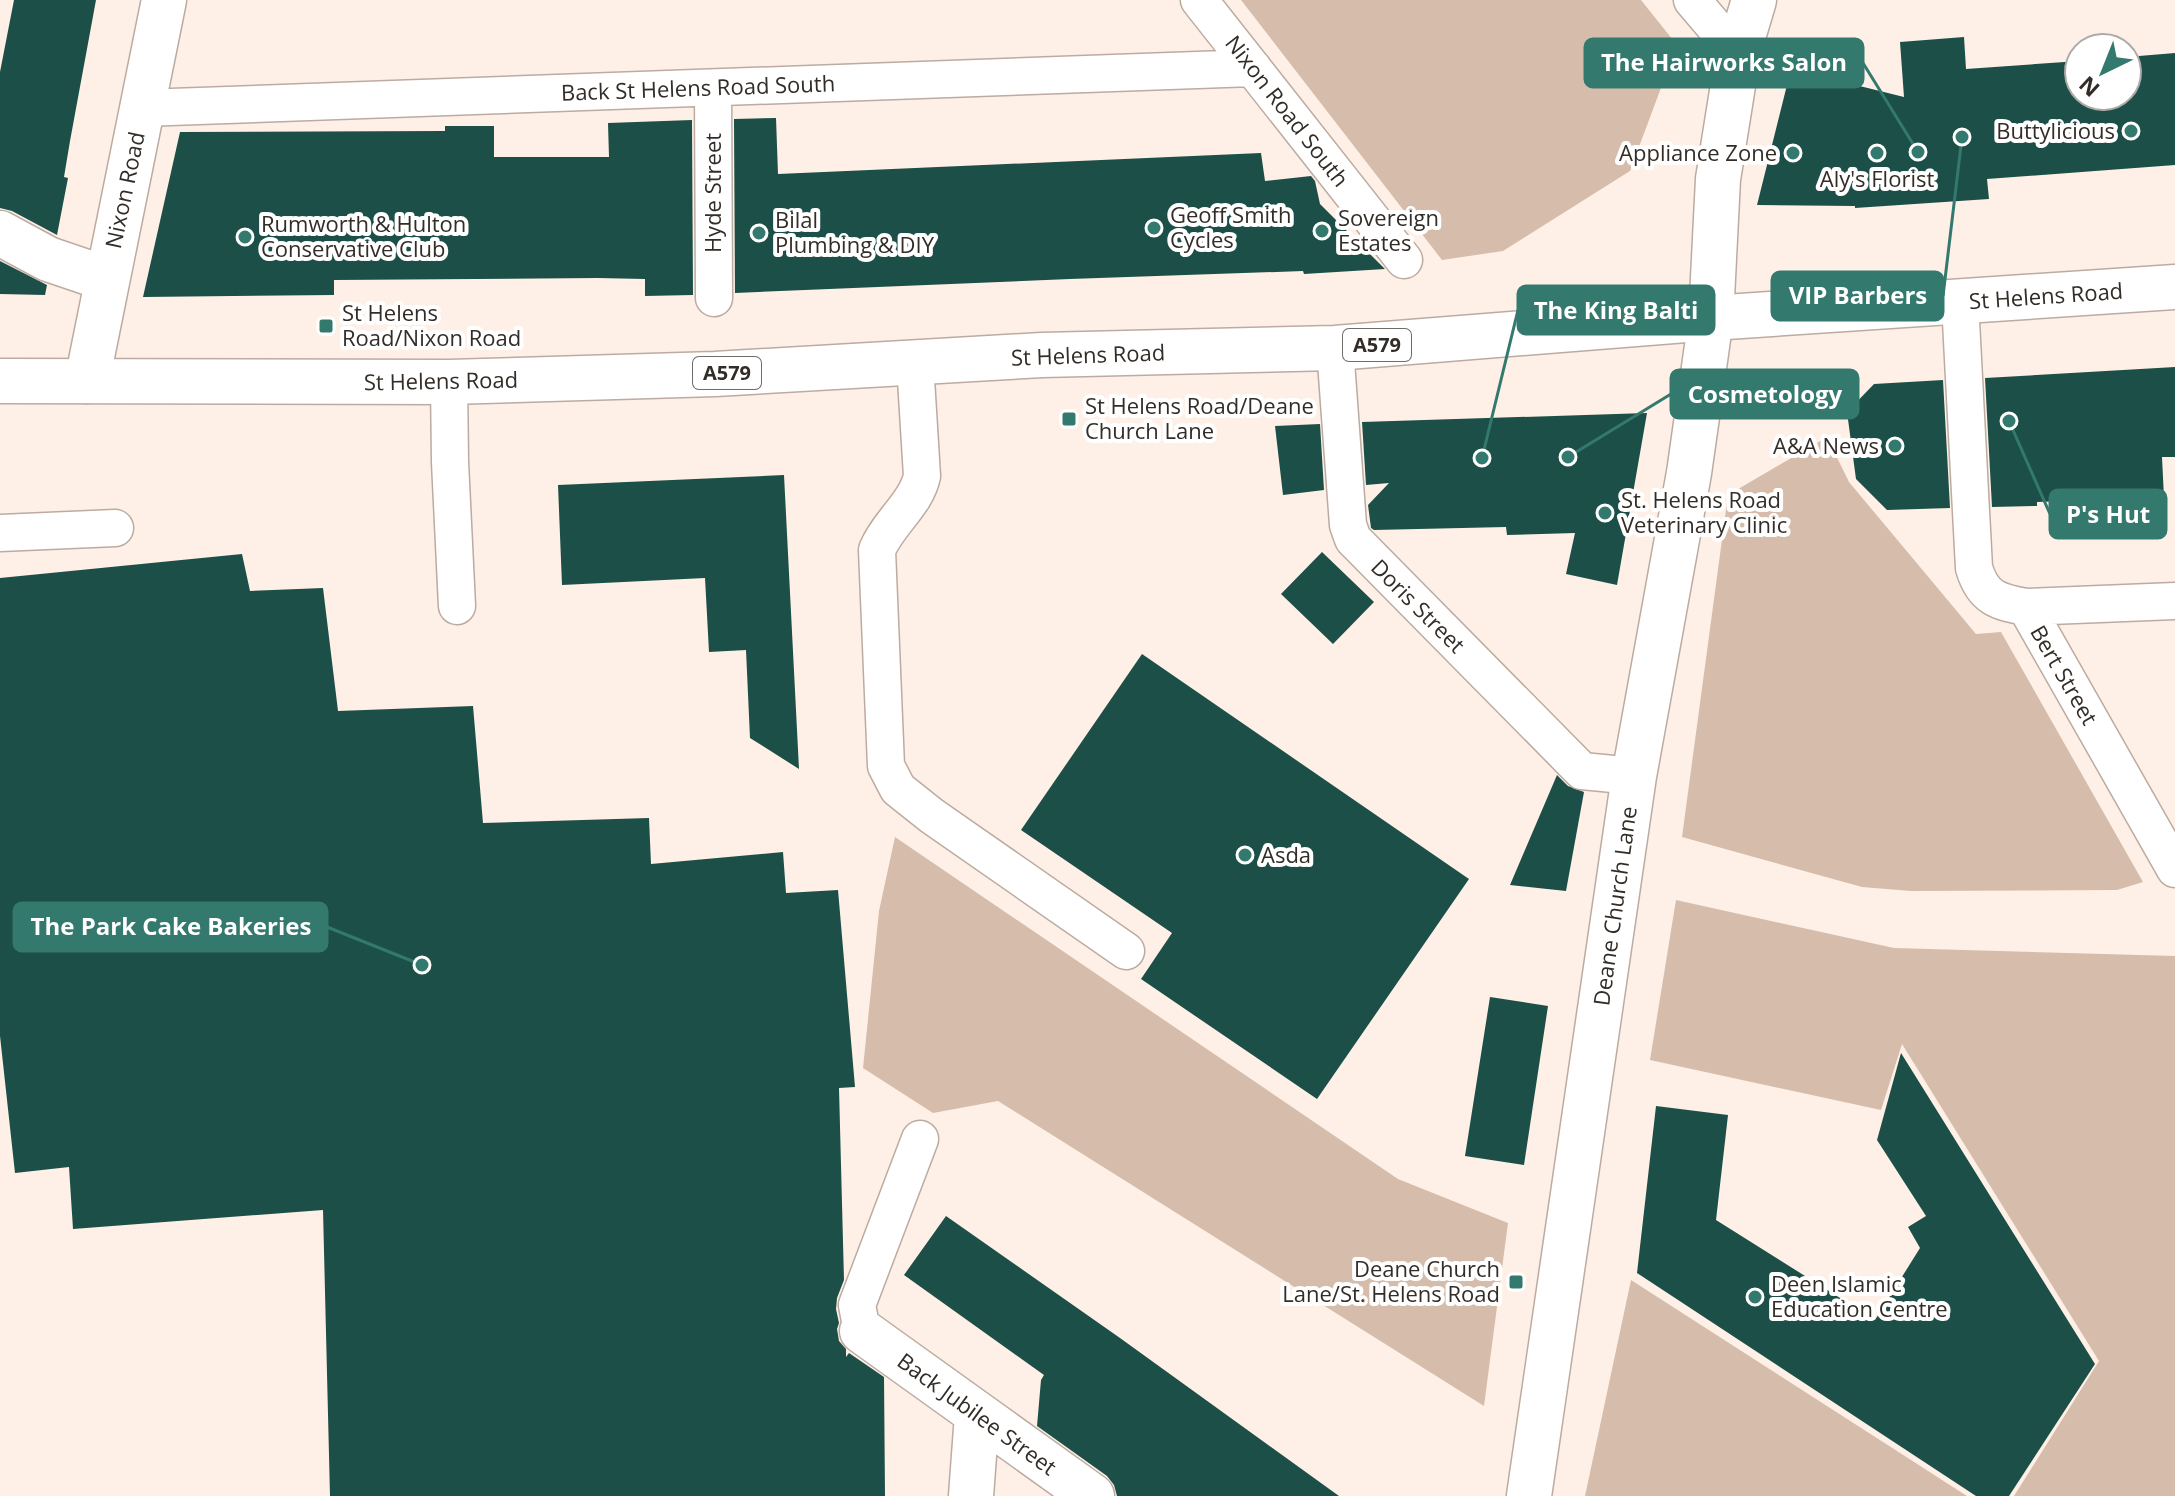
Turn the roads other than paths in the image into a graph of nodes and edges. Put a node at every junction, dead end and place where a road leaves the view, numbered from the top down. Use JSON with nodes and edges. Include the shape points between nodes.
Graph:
{"nodes":[{"id":1,"x":164,"y":0,"type":"edge"},
{"id":2,"x":1199,"y":0,"type":"edge"},
{"id":3,"x":1692,"y":0,"type":"edge"},
{"id":4,"x":1754,"y":0,"type":"edge"},
{"id":5,"x":1738,"y":54,"type":"junction"},
{"id":6,"x":1253,"y":68,"type":"junction"},
{"id":7,"x":713,"y":88,"type":"junction"},
{"id":8,"x":142,"y":108,"type":"junction"},
{"id":9,"x":0,"y":233,"type":"edge"},
{"id":10,"x":1404,"y":260,"type":"dead end"},
{"id":11,"x":107,"y":279,"type":"junction"},
{"id":12,"x":2175,"y":287,"type":"edge"},
{"id":13,"x":714,"y":298,"type":"dead end"},
{"id":14,"x":1960,"y":302,"type":"junction"},
{"id":15,"x":1711,"y":318,"type":"junction"},
{"id":16,"x":1335,"y":348,"type":"junction"},
{"id":17,"x":915,"y":363,"type":"junction"},
{"id":18,"x":1,"y":380,"type":"edge"},
{"id":19,"x":87,"y":381,"type":"junction"},
{"id":20,"x":449,"y":382,"type":"junction"},
{"id":21,"x":115,"y":528,"type":"dead end"},
{"id":22,"x":0,"y":533,"type":"edge"},
{"id":23,"x":2175,"y":601,"type":"edge"},
{"id":24,"x":457,"y":606,"type":"dead end"},
{"id":25,"x":2026,"y":607,"type":"junction"},
{"id":26,"x":1634,"y":776,"type":"junction"},
{"id":27,"x":2175,"y":869,"type":"edge"},
{"id":28,"x":1126,"y":951,"type":"dead end"},
{"id":29,"x":920,"y":1139,"type":"dead end"},
{"id":30,"x":862,"y":1331,"type":"joint"},
{"id":31,"x":977,"y":1415,"type":"junction"},
{"id":32,"x":971,"y":1496,"type":"edge"},
{"id":33,"x":1092,"y":1496,"type":"edge"},
{"id":34,"x":1529,"y":1496,"type":"edge"}],
"edges":[{"from":1,"to":8,"type":"street","name":"Nixon Road"},
{"from":2,"to":6,"type":"lane","name":"Nixon Road South"},
{"from":3,"to":5,"type":"lane"},
{"from":4,"to":5,"type":"street","name":"Deane Church Lane"},
{"from":5,"to":15,"type":"street","name":"Deane Church Lane","via":[[1718,179]]},
{"from":6,"to":7,"type":"lane","name":"Back St Helens Road South"},
{"from":6,"to":10,"type":"lane","name":"Nixon Road South"},
{"from":7,"to":8,"type":"lane","name":"Back St Helens Road South"},
{"from":7,"to":13,"type":"lane","name":"Hyde Street"},
{"from":8,"to":11,"type":"street","name":"Nixon Road"},
{"from":9,"to":11,"type":"street","via":[[48,259]]},
{"from":11,"to":19,"type":"street","name":"Nixon Road"},
{"from":12,"to":14,"type":"street","name":"St Helens Road","number":"A579"},
{"from":14,"to":15,"type":"street","name":"St Helens Road","number":"A579"},
{"from":14,"to":25,"type":"lane","name":"Bert Street","via":[[1974,568],[1986,593]]},
{"from":15,"to":16,"type":"street","name":"St Helens Road","number":"A579"},
{"from":15,"to":26,"type":"street","name":"Deane Church Lane","via":[[1689,473]]},
{"from":16,"to":17,"type":"street","name":"St Helens Road","number":"A579"},
{"from":16,"to":26,"type":"lane","name":"Doris Street","via":[[1353,539],[1582,771]]},
{"from":17,"to":20,"type":"street","name":"St Helens Road","number":"A579"},
{"from":17,"to":28,"type":"lane","via":[[920,489],[877,550],[886,766],[898,789],[932,816]]},
{"from":18,"to":19,"type":"street","name":"St Helens Road","number":"A579"},
{"from":19,"to":20,"type":"street","name":"St Helens Road","number":"A579"},
{"from":20,"to":24,"type":"lane"},
{"from":21,"to":22,"type":"lane"},
{"from":23,"to":25,"type":"lane"},
{"from":25,"to":27,"type":"lane","name":"Bert Street"},
{"from":26,"to":34,"type":"street","name":"Deane Church Lane"},
{"from":29,"to":30,"type":"lane","via":[[857,1305]]},
{"from":30,"to":31,"type":"street","name":"Back Jubilee Street"},
{"from":31,"to":32,"type":"street"},
{"from":31,"to":33,"type":"street","name":"Back Jubilee Street"}]}
